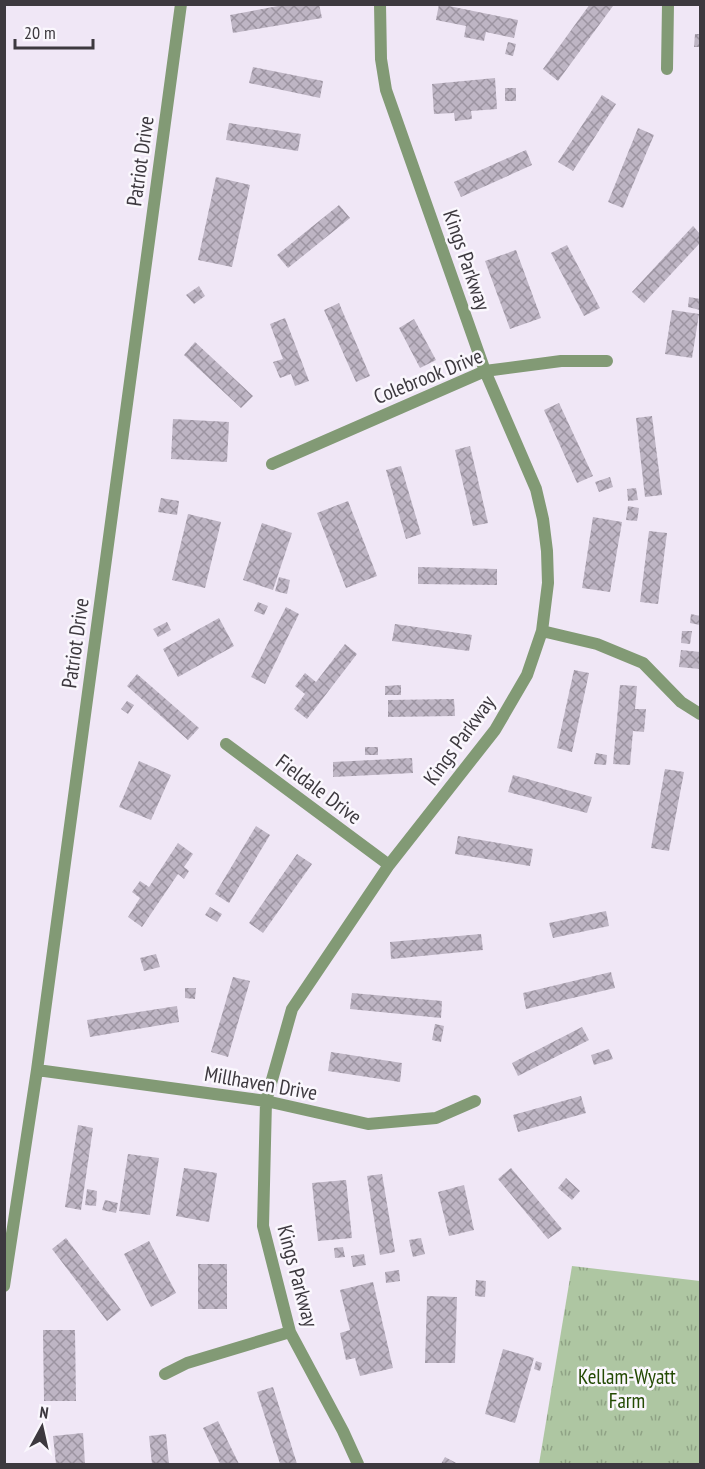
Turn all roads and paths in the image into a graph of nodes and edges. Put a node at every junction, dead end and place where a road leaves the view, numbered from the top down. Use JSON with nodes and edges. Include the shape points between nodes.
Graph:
{"nodes":[{"id":1,"x":181,"y":4,"type":"edge"},
{"id":2,"x":380,"y":4,"type":"edge"},
{"id":3,"x":668,"y":4,"type":"edge"},
{"id":4,"x":667,"y":69,"type":"dead end"},
{"id":5,"x":607,"y":361,"type":"dead end"},
{"id":6,"x":485,"y":371,"type":"junction"},
{"id":7,"x":272,"y":464,"type":"dead end"},
{"id":8,"x":542,"y":631,"type":"junction"},
{"id":9,"x":700,"y":714,"type":"edge"},
{"id":10,"x":226,"y":744,"type":"dead end"},
{"id":11,"x":389,"y":865,"type":"junction"},
{"id":12,"x":37,"y":1070,"type":"junction"},
{"id":13,"x":266,"y":1101,"type":"junction"},
{"id":14,"x":475,"y":1101,"type":"dead end"},
{"id":15,"x":4,"y":1286,"type":"edge"},
{"id":16,"x":290,"y":1332,"type":"junction"},
{"id":17,"x":165,"y":1374,"type":"dead end"},
{"id":18,"x":358,"y":1464,"type":"edge"}],
"edges":[{"from":1,"to":12,"type":"street","name":"Patriot Drive"},
{"from":2,"to":6,"type":"street","name":"Kings Parkway","via":[[386,90]]},
{"from":3,"to":4,"type":"street"},
{"from":5,"to":6,"type":"street","name":"Colebrook Drive","via":[[561,361]]},
{"from":6,"to":7,"type":"street","name":"Colebrook Drive"},
{"from":6,"to":8,"type":"street","name":"Kings Parkway","via":[[531,473],[543,519],[548,583]]},
{"from":8,"to":9,"type":"street","via":[[597,644],[643,663],[681,702]]},
{"from":8,"to":11,"type":"street","name":"Kings Parkway","via":[[526,675],[495,730]]},
{"from":10,"to":11,"type":"street","name":"Fieldale Drive"},
{"from":11,"to":13,"type":"street","name":"Kings Parkway","via":[[292,1009]]},
{"from":12,"to":13,"type":"street","name":"Millhaven Drive"},
{"from":12,"to":15,"type":"street","name":"Patriot Drive"},
{"from":13,"to":14,"type":"street","name":"Millhaven Drive","via":[[368,1124],[436,1118]]},
{"from":13,"to":16,"type":"street","name":"Kings Parkway","via":[[263,1226]]},
{"from":16,"to":17,"type":"street","via":[[188,1363]]},
{"from":16,"to":18,"type":"street","name":"Kings Parkway"}]}
